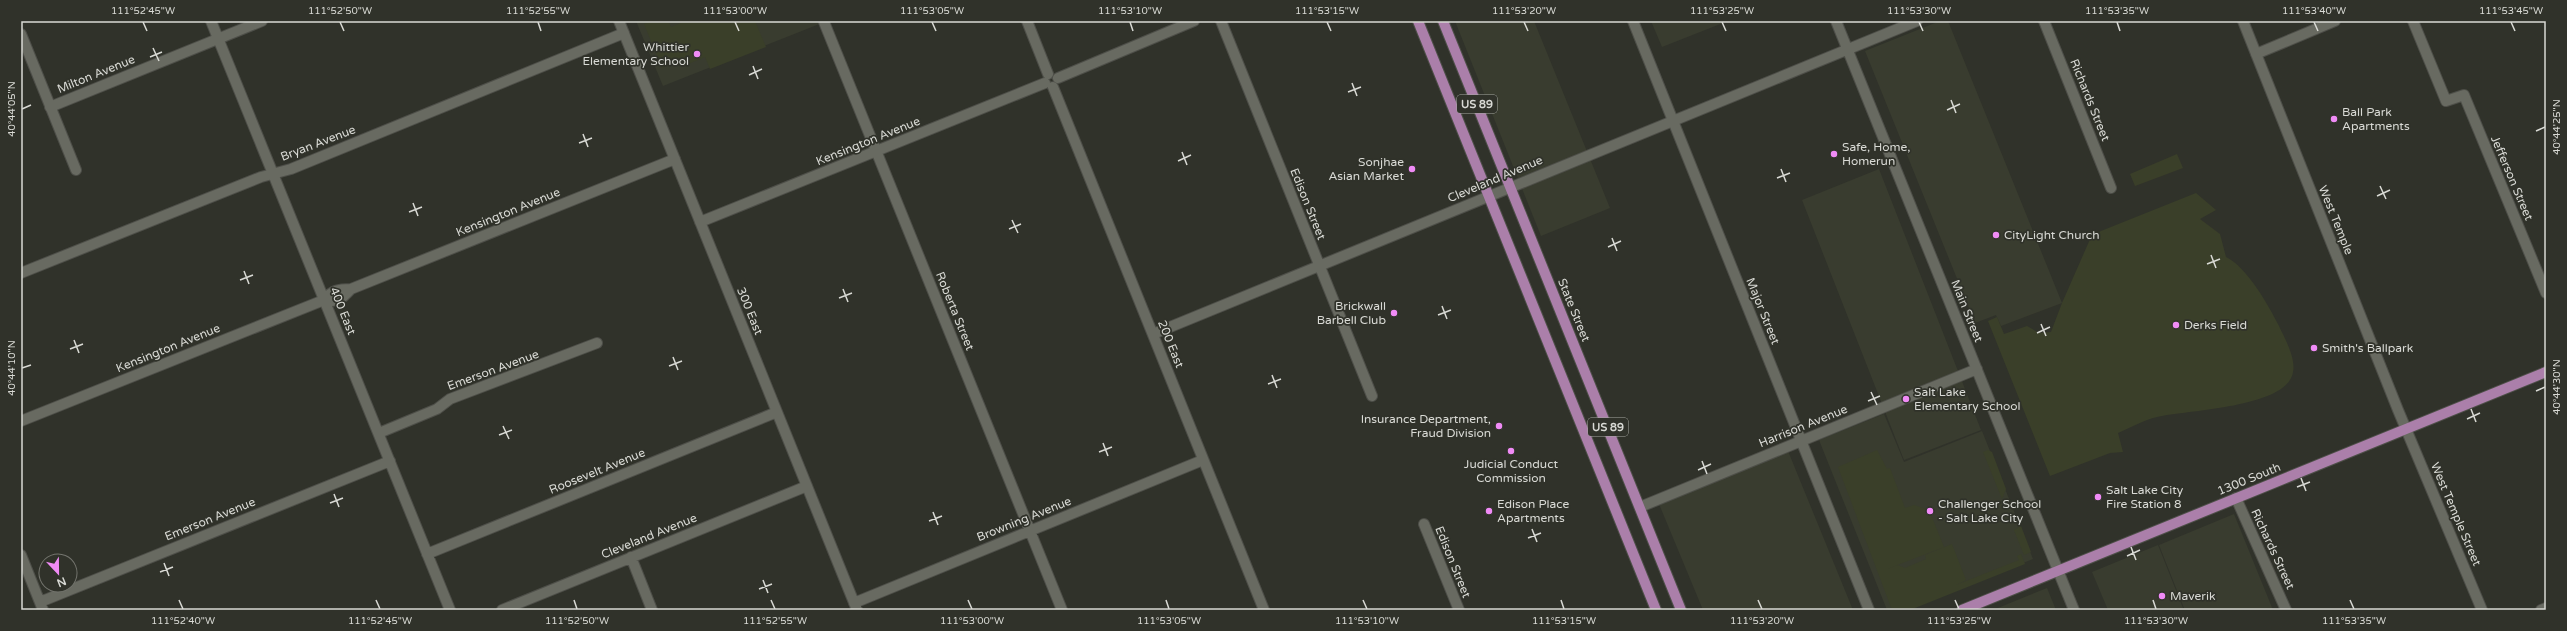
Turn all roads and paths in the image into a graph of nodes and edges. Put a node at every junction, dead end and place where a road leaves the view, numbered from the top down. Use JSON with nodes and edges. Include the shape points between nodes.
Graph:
{"nodes":[{"id":1,"x":211,"y":21,"type":"edge"},
{"id":2,"x":262,"y":21,"type":"edge"},
{"id":3,"x":619,"y":21,"type":"edge"},
{"id":4,"x":1027,"y":21,"type":"edge"},
{"id":5,"x":1194,"y":21,"type":"edge"},
{"id":6,"x":1221,"y":21,"type":"edge"},
{"id":7,"x":1418,"y":21,"type":"edge"},
{"id":8,"x":1443,"y":21,"type":"edge"},
{"id":9,"x":1632,"y":21,"type":"edge"},
{"id":10,"x":1836,"y":21,"type":"edge"},
{"id":11,"x":1917,"y":21,"type":"edge"},
{"id":12,"x":2044,"y":21,"type":"edge"},
{"id":13,"x":2243,"y":21,"type":"edge"},
{"id":14,"x":2335,"y":21,"type":"edge"},
{"id":15,"x":2413,"y":21,"type":"edge"},
{"id":16,"x":824,"y":22,"type":"edge"},
{"id":17,"x":624,"y":33,"type":"junction"},
{"id":18,"x":21,"y":34,"type":"edge"},
{"id":19,"x":218,"y":38,"type":"junction"},
{"id":20,"x":1848,"y":49,"type":"junction"},
{"id":21,"x":2256,"y":54,"type":"junction"},
{"id":22,"x":1051,"y":80,"type":"junction"},
{"id":23,"x":50,"y":107,"type":"junction"},
{"id":24,"x":1672,"y":120,"type":"junction"},
{"id":25,"x":876,"y":151,"type":"junction"},
{"id":26,"x":675,"y":158,"type":"junction"},
{"id":27,"x":76,"y":170,"type":"dead end"},
{"id":28,"x":273,"y":174,"type":"junction"},
{"id":29,"x":1511,"y":187,"type":"junction"},
{"id":30,"x":2111,"y":188,"type":"dead end"},
{"id":31,"x":1489,"y":196,"type":"junction"},
{"id":32,"x":700,"y":222,"type":"junction"},
{"id":33,"x":1319,"y":266,"type":"junction"},
{"id":34,"x":21,"y":273,"type":"edge"},
{"id":35,"x":2546,"y":293,"type":"edge"},
{"id":36,"x":324,"y":300,"type":"junction"},
{"id":37,"x":1153,"y":334,"type":"junction"},
{"id":38,"x":597,"y":343,"type":"dead end"},
{"id":39,"x":1976,"y":369,"type":"junction"},
{"id":40,"x":2546,"y":372,"type":"edge"},
{"id":41,"x":1372,"y":396,"type":"dead end"},
{"id":42,"x":777,"y":412,"type":"junction"},
{"id":43,"x":21,"y":421,"type":"edge"},
{"id":44,"x":2406,"y":428,"type":"junction"},
{"id":45,"x":378,"y":433,"type":"junction"},
{"id":46,"x":1801,"y":441,"type":"junction"},
{"id":47,"x":1203,"y":460,"type":"junction"},
{"id":48,"x":390,"y":461,"type":"junction"},
{"id":49,"x":807,"y":486,"type":"junction"},
{"id":50,"x":2236,"y":498,"type":"junction"},
{"id":51,"x":1640,"y":508,"type":"junction"},
{"id":52,"x":1424,"y":524,"type":"dead end"},
{"id":53,"x":1030,"y":531,"type":"junction"},
{"id":54,"x":427,"y":554,"type":"junction"},
{"id":55,"x":21,"y":555,"type":"edge"},
{"id":56,"x":631,"y":558,"type":"junction"},
{"id":57,"x":2058,"y":571,"type":"junction"},
{"id":58,"x":42,"y":606,"type":"edge"},
{"id":59,"x":855,"y":606,"type":"edge"},
{"id":60,"x":2546,"y":608,"type":"edge"},
{"id":61,"x":450,"y":610,"type":"edge"},
{"id":62,"x":502,"y":610,"type":"edge"},
{"id":63,"x":652,"y":610,"type":"edge"},
{"id":64,"x":1062,"y":610,"type":"edge"},
{"id":65,"x":1264,"y":610,"type":"edge"},
{"id":66,"x":1459,"y":610,"type":"edge"},
{"id":67,"x":1656,"y":610,"type":"edge"},
{"id":68,"x":1681,"y":610,"type":"edge"},
{"id":69,"x":1869,"y":610,"type":"edge"},
{"id":70,"x":1962,"y":610,"type":"edge"},
{"id":71,"x":2074,"y":610,"type":"edge"},
{"id":72,"x":2286,"y":610,"type":"edge"},
{"id":73,"x":2482,"y":610,"type":"edge"},
{"id":74,"x":2541,"y":610,"type":"edge"}],
"edges":[{"from":1,"to":19,"type":"street","name":"400 East"},
{"from":2,"to":19,"type":"street","name":"Milton Avenue"},
{"from":3,"to":17,"type":"street","name":"300 East"},
{"from":4,"to":22,"type":"street","name":"200 East"},
{"from":5,"to":22,"type":"street","name":"Kensington Avenue"},
{"from":6,"to":33,"type":"street","name":"Edison Street"},
{"from":7,"to":31,"type":"main road","number":"US 89"},
{"from":8,"to":29,"type":"main road","name":"State Street","number":"US 89"},
{"from":9,"to":24,"type":"street","name":"Major Street"},
{"from":10,"to":20,"type":"street","name":"Main Street"},
{"from":11,"to":20,"type":"street","name":"Cleveland Avenue"},
{"from":12,"to":30,"type":"street","name":"Richards Street"},
{"from":13,"to":21,"type":"street","name":"West Temple"},
{"from":14,"to":21,"type":"street"},
{"from":15,"to":35,"type":"street","name":"Jefferson Street","via":[[2446,101],[2464,95]]},
{"from":16,"to":25,"type":"street","name":"Roberta Street"},
{"from":17,"to":26,"type":"street","name":"300 East"},
{"from":17,"to":28,"type":"street","name":"Bryan Avenue","via":[[291,169]]},
{"from":18,"to":23,"type":"street"},
{"from":19,"to":23,"type":"street","name":"Milton Avenue"},
{"from":19,"to":28,"type":"street","name":"400 East"},
{"from":20,"to":24,"type":"street","name":"Cleveland Avenue"},
{"from":20,"to":39,"type":"street","name":"Main Street"},
{"from":21,"to":44,"type":"street","name":"West Temple"},
{"from":22,"to":25,"type":"street","name":"Kensington Avenue"},
{"from":22,"to":37,"type":"street","name":"200 East"},
{"from":23,"to":27,"type":"street"},
{"from":24,"to":29,"type":"street","name":"Cleveland Avenue"},
{"from":24,"to":46,"type":"street","name":"Major Street"},
{"from":25,"to":32,"type":"street","name":"Kensington Avenue"},
{"from":25,"to":53,"type":"street","name":"Roberta Street"},
{"from":26,"to":32,"type":"street","name":"300 East"},
{"from":26,"to":36,"type":"street","name":"Kensington Avenue","via":[[351,289],[331,292]]},
{"from":28,"to":34,"type":"street","name":"Bryan Avenue"},
{"from":28,"to":36,"type":"street","name":"400 East"},
{"from":29,"to":31,"type":"street","name":"Cleveland Avenue"},
{"from":29,"to":51,"type":"main road","name":"State Street","number":"US 89"},
{"from":31,"to":33,"type":"street","name":"Cleveland Avenue"},
{"from":31,"to":67,"type":"main road","number":"US 89"},
{"from":32,"to":42,"type":"street","name":"300 East"},
{"from":33,"to":37,"type":"street","name":"Cleveland Avenue"},
{"from":33,"to":41,"type":"street","name":"Edison Street"},
{"from":36,"to":43,"type":"street","name":"Kensington Avenue"},
{"from":36,"to":45,"type":"street","name":"400 East"},
{"from":37,"to":47,"type":"street","name":"200 East"},
{"from":38,"to":45,"type":"street","name":"Emerson Avenue","via":[[450,399],[437,410]]},
{"from":39,"to":46,"type":"street","name":"Harrison Avenue"},
{"from":39,"to":57,"type":"street","name":"Main Street"},
{"from":40,"to":44,"type":"main road","name":"1300 South"},
{"from":42,"to":49,"type":"street","name":"300 East"},
{"from":42,"to":54,"type":"street","name":"Roosevelt Avenue"},
{"from":44,"to":50,"type":"main road","name":"1300 South"},
{"from":44,"to":73,"type":"street","name":"West Temple Street"},
{"from":45,"to":48,"type":"street","name":"400 East"},
{"from":46,"to":51,"type":"street","name":"Harrison Avenue"},
{"from":46,"to":69,"type":"street","name":"Major Street"},
{"from":47,"to":53,"type":"street","name":"Browning Avenue"},
{"from":47,"to":65,"type":"street","name":"200 East"},
{"from":48,"to":54,"type":"street","name":"400 East"},
{"from":48,"to":58,"type":"street","name":"Emerson Avenue"},
{"from":49,"to":56,"type":"street","name":"Cleveland Avenue"},
{"from":49,"to":59,"type":"street","name":"300 East"},
{"from":50,"to":57,"type":"main road","name":"1300 South"},
{"from":50,"to":72,"type":"street","name":"Richards Street"},
{"from":51,"to":68,"type":"main road","name":"State Street","number":"US 89"},
{"from":52,"to":66,"type":"street","name":"Edison Street"},
{"from":53,"to":59,"type":"street","name":"Browning Avenue"},
{"from":53,"to":64,"type":"street","name":"Roberta Street"},
{"from":54,"to":61,"type":"street","name":"400 East"},
{"from":55,"to":58,"type":"street"},
{"from":56,"to":62,"type":"street","name":"Cleveland Avenue"},
{"from":56,"to":63,"type":"street"},
{"from":57,"to":70,"type":"main road","name":"1300 South"},
{"from":57,"to":71,"type":"street","name":"Main Street"},
{"from":60,"to":74,"type":"street"}]}
